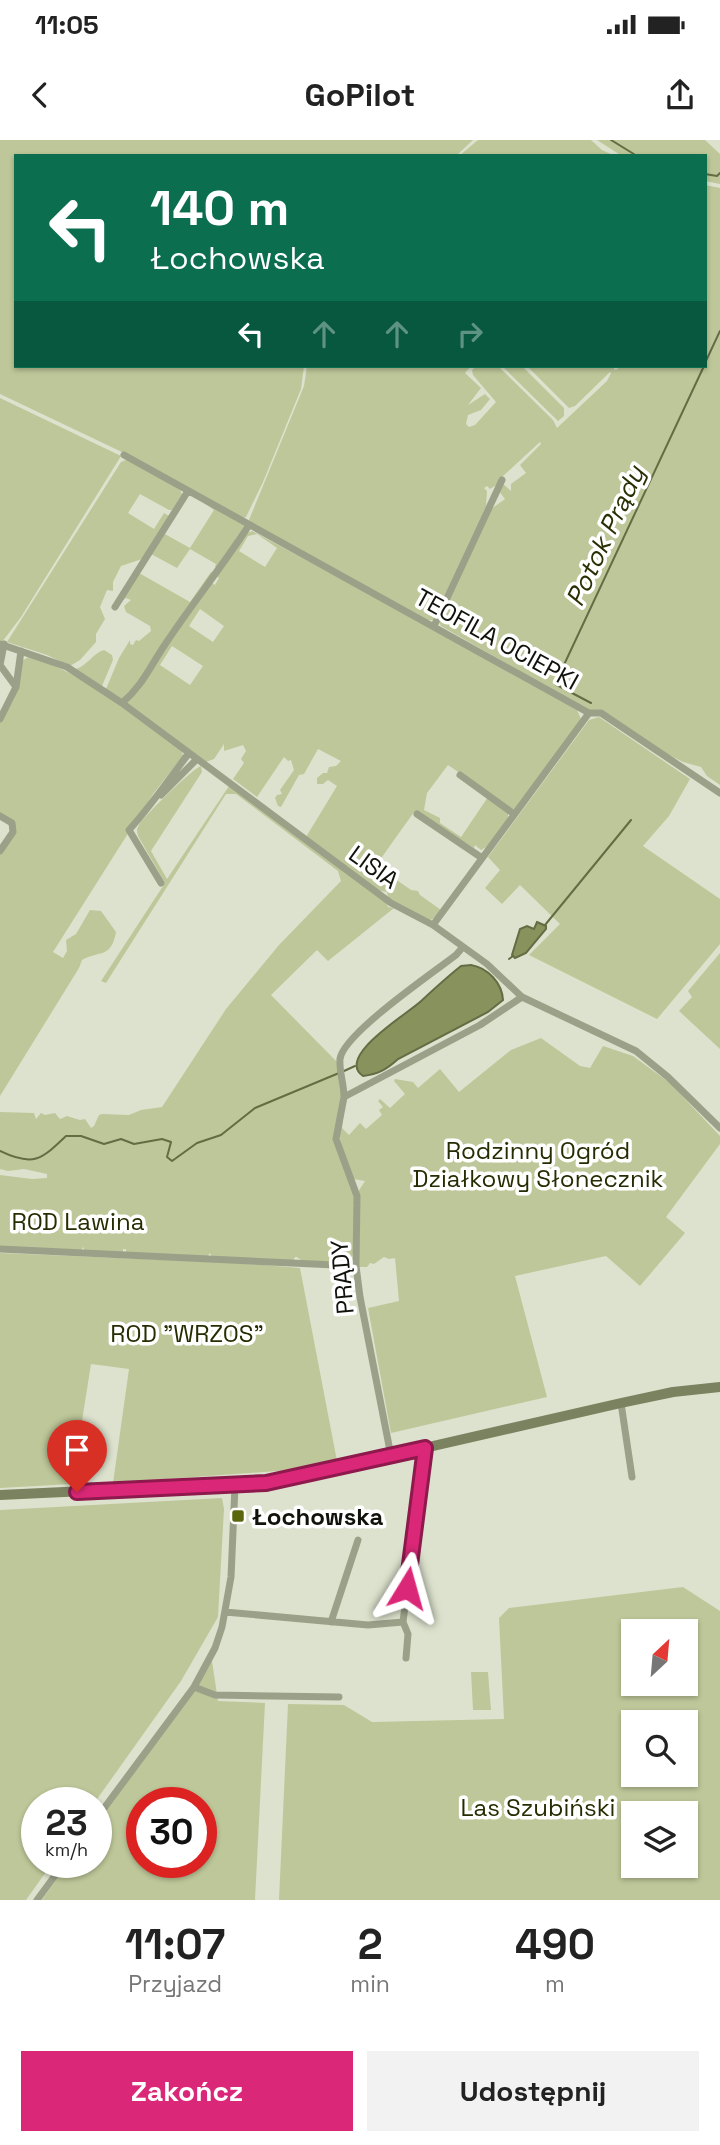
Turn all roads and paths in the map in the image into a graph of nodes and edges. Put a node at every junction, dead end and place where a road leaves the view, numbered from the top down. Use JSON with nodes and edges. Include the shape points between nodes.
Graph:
{"nodes":[{"id":1,"x":124,"y":455,"type":"dead end"},
{"id":2,"x":502,"y":480,"type":"dead end"},
{"id":3,"x":188,"y":491,"type":"junction"},
{"id":4,"x":249,"y":525,"type":"junction"},
{"id":5,"x":115,"y":607,"type":"dead end"},
{"id":6,"x":434,"y":626,"type":"junction"},
{"id":7,"x":2,"y":644,"type":"edge"},
{"id":8,"x":21,"y":651,"type":"junction"},
{"id":9,"x":16,"y":687,"type":"junction"},
{"id":10,"x":122,"y":703,"type":"junction"},
{"id":11,"x":589,"y":713,"type":"junction"},
{"id":12,"x":0,"y":719,"type":"edge"},
{"id":13,"x":189,"y":754,"type":"junction"},
{"id":14,"x":197,"y":760,"type":"junction"},
{"id":15,"x":460,"y":775,"type":"dead end"},
{"id":16,"x":720,"y":793,"type":"edge"},
{"id":17,"x":153,"y":803,"type":"junction"},
{"id":18,"x":417,"y":814,"type":"dead end"},
{"id":19,"x":514,"y":814,"type":"junction"},
{"id":20,"x":0,"y":816,"type":"edge"},
{"id":21,"x":0,"y":851,"type":"edge"},
{"id":22,"x":482,"y":858,"type":"junction"},
{"id":23,"x":161,"y":883,"type":"dead end"},
{"id":24,"x":433,"y":925,"type":"junction"},
{"id":25,"x":462,"y":947,"type":"junction"},
{"id":26,"x":522,"y":997,"type":"junction"},
{"id":27,"x":344,"y":1097,"type":"junction"},
{"id":28,"x":720,"y":1128,"type":"edge"},
{"id":29,"x":0,"y":1249,"type":"edge"},
{"id":30,"x":356,"y":1266,"type":"junction"},
{"id":31,"x":720,"y":1387,"type":"edge"},
{"id":32,"x":621,"y":1403,"type":"junction"},
{"id":33,"x":425,"y":1448,"type":"junction"},
{"id":34,"x":391,"y":1456,"type":"junction"},
{"id":35,"x":632,"y":1477,"type":"dead end"},
{"id":36,"x":235,"y":1486,"type":"junction"},
{"id":37,"x":0,"y":1495,"type":"edge"},
{"id":38,"x":358,"y":1540,"type":"dead end"},
{"id":39,"x":225,"y":1612,"type":"junction"},
{"id":40,"x":331,"y":1622,"type":"junction"},
{"id":41,"x":402,"y":1622,"type":"junction"},
{"id":42,"x":406,"y":1658,"type":"dead end"},
{"id":43,"x":194,"y":1687,"type":"junction"},
{"id":44,"x":339,"y":1697,"type":"dead end"},
{"id":45,"x":112,"y":1797,"type":"edge"},
{"id":46,"x":53,"y":1878,"type":"edge"},
{"id":47,"x":37,"y":1900,"type":"edge"}],
"edges":[{"from":1,"to":3,"type":"street","name":"TEOFILA OCIEPKI"},
{"from":2,"to":6,"type":"street"},
{"from":3,"to":4,"type":"street","name":"TEOFILA OCIEPKI"},
{"from":3,"to":5,"type":"street"},
{"from":4,"to":6,"type":"street","name":"TEOFILA OCIEPKI"},
{"from":4,"to":10,"type":"street","via":[[141,685]]},
{"from":6,"to":11,"type":"street","name":"TEOFILA OCIEPKI"},
{"from":7,"to":8,"type":"street","name":"LISIA"},
{"from":7,"to":9,"type":"street","via":[[0,665]]},
{"from":8,"to":9,"type":"street"},
{"from":8,"to":10,"type":"street","name":"LISIA","via":[[66,667]]},
{"from":9,"to":12,"type":"street"},
{"from":10,"to":13,"type":"street","name":"LISIA"},
{"from":11,"to":16,"type":"street","name":"TEOFILA OCIEPKI","via":[[601,713]]},
{"from":11,"to":19,"type":"street"},
{"from":13,"to":14,"type":"street","name":"LISIA"},
{"from":13,"to":17,"type":"street"},
{"from":14,"to":17,"type":"street"},
{"from":14,"to":24,"type":"street","name":"LISIA","via":[[391,903]]},
{"from":15,"to":19,"type":"street"},
{"from":17,"to":23,"type":"street","via":[[129,830]]},
{"from":18,"to":22,"type":"street"},
{"from":19,"to":22,"type":"street"},
{"from":20,"to":21,"type":"street","via":[[12,823],[13,832]]},
{"from":22,"to":24,"type":"street"},
{"from":24,"to":25,"type":"street","name":"LISIA"},
{"from":25,"to":26,"type":"street","name":"LISIA"},
{"from":25,"to":27,"type":"street","name":"PRĄDY","via":[[345,1046],[340,1059]]},
{"from":26,"to":27,"type":"street"},
{"from":26,"to":28,"type":"street","name":"LISIA","via":[[636,1051]]},
{"from":27,"to":30,"type":"street","name":"PRĄDY","via":[[336,1139],[357,1196]]},
{"from":29,"to":30,"type":"street"},
{"from":30,"to":34,"type":"street","name":"PRĄDY"},
{"from":31,"to":32,"type":"main road"},
{"from":32,"to":33,"type":"main road"},
{"from":32,"to":35,"type":"street"},
{"from":33,"to":34,"type":"main road"},
{"from":33,"to":41,"type":"street"},
{"from":34,"to":36,"type":"main road","via":[[288,1480]]},
{"from":36,"to":37,"type":"main road"},
{"from":36,"to":39,"type":"street"},
{"from":38,"to":40,"type":"street"},
{"from":39,"to":40,"type":"street"},
{"from":39,"to":43,"type":"street","via":[[215,1648]]},
{"from":40,"to":41,"type":"street"},
{"from":41,"to":42,"type":"street","via":[[408,1634]]},
{"from":43,"to":44,"type":"street","via":[[215,1695]]},
{"from":43,"to":45,"type":"street"},
{"from":46,"to":47,"type":"street"}]}
